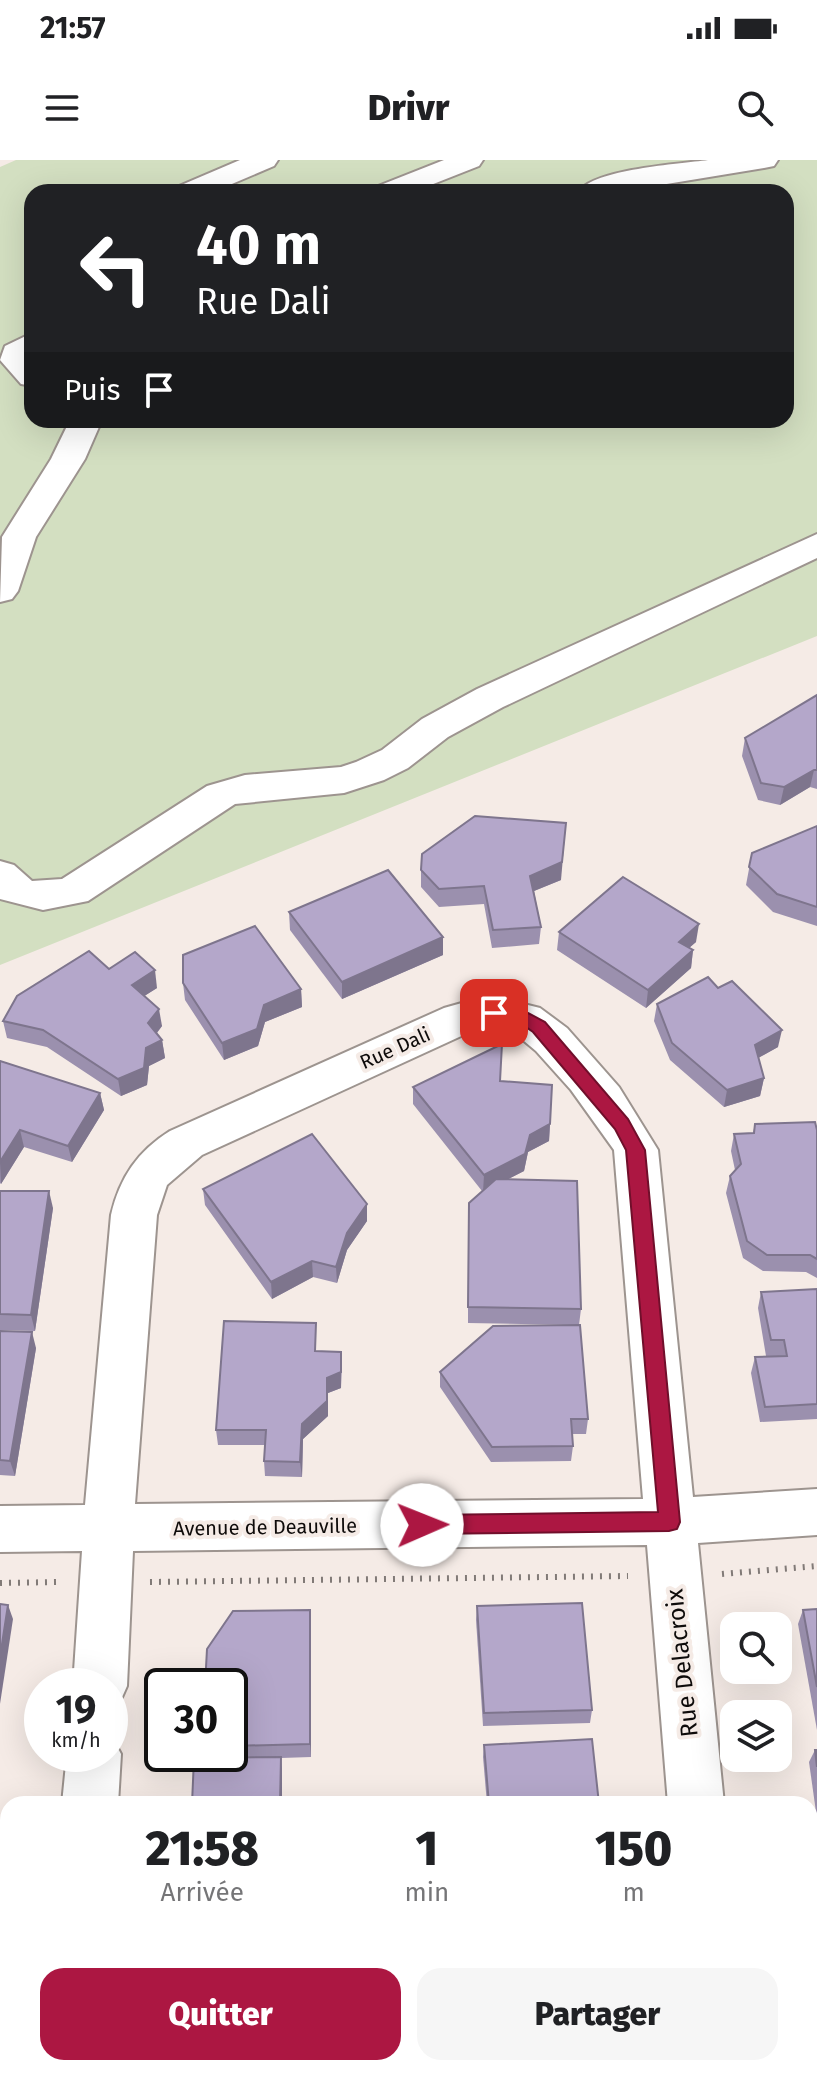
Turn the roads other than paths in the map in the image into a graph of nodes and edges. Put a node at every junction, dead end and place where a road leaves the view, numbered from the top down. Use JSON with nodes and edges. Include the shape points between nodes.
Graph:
{"nodes":[{"id":1,"x":264,"y":160,"type":"edge"},
{"id":2,"x":469,"y":160,"type":"edge"},
{"id":3,"x":764,"y":160,"type":"edge"},
{"id":4,"x":208,"y":184,"type":"edge"},
{"id":5,"x":408,"y":184,"type":"edge"},
{"id":6,"x":613,"y":184,"type":"edge"},
{"id":7,"x":24,"y":348,"type":"edge"},
{"id":8,"x":24,"y":369,"type":"edge"},
{"id":9,"x":82,"y":428,"type":"edge"},
{"id":10,"x":817,"y":545,"type":"edge"},
{"id":11,"x":0,"y":591,"type":"edge"},
{"id":12,"x":0,"y":875,"type":"edge"},
{"id":13,"x":817,"y":1512,"type":"edge"},
{"id":14,"x":669,"y":1522,"type":"junction"},
{"id":15,"x":108,"y":1528,"type":"junction"},
{"id":16,"x":0,"y":1529,"type":"edge"},
{"id":17,"x":101,"y":1668,"type":"edge"},
{"id":18,"x":93,"y":1772,"type":"edge"},
{"id":19,"x":91,"y":1796,"type":"edge"},
{"id":20,"x":695,"y":1796,"type":"edge"}],
"edges":[{"from":1,"to":4,"type":"street"},
{"from":2,"to":5,"type":"street"},
{"from":3,"to":6,"type":"street"},
{"from":7,"to":8,"type":"street","via":[[15,359]]},
{"from":9,"to":11,"type":"street","via":[[19,537]]},
{"from":10,"to":12,"type":"street","via":[[490,698],[370,771],[314,784],[245,788],[214,798],[74,891],[24,895]]},
{"from":13,"to":14,"type":"street","name":"Avenue de Deauville"},
{"from":14,"to":15,"type":"street","name":"Avenue de Deauville"},
{"from":14,"to":15,"type":"street","name":"Rue Dali","via":[[636,1150],[622,1124],[539,1027],[528,1019],[494,1013],[459,1019],[186,1143],[145,1177],[134,1215]]},
{"from":14,"to":20,"type":"street","name":"Rue Delacroix"},
{"from":15,"to":16,"type":"street","name":"Avenue de Deauville"},
{"from":15,"to":17,"type":"street","name":"Rue Dali"},
{"from":18,"to":19,"type":"street"}]}
